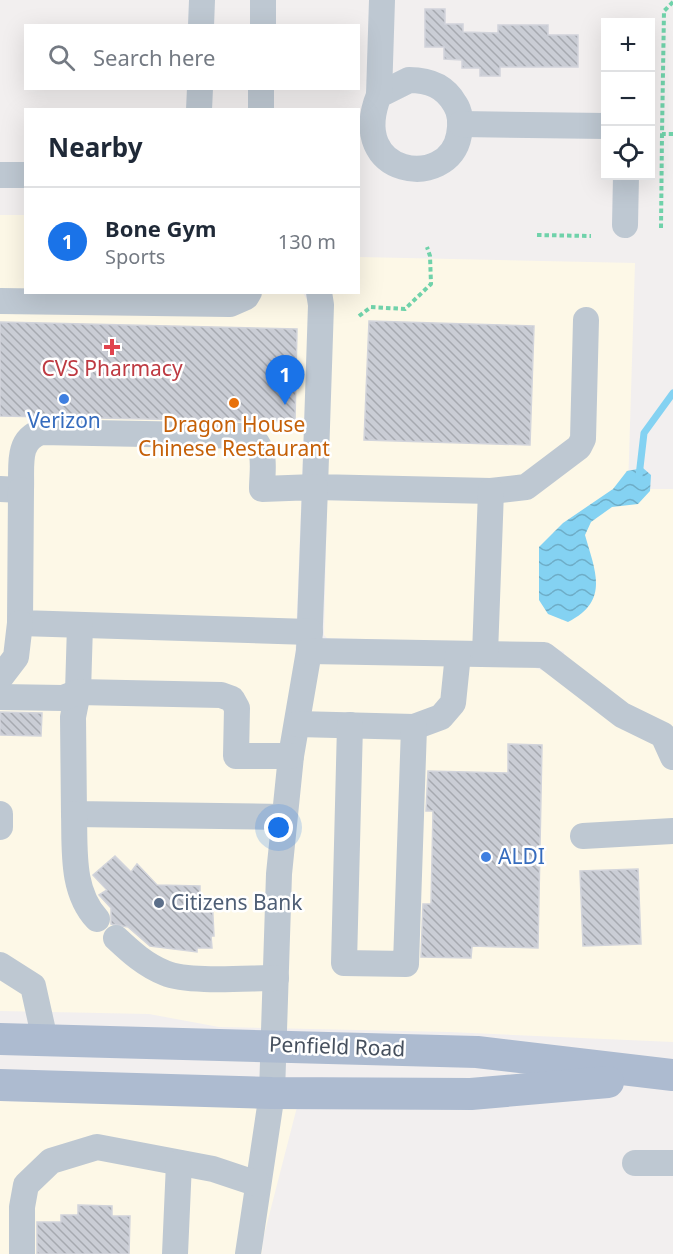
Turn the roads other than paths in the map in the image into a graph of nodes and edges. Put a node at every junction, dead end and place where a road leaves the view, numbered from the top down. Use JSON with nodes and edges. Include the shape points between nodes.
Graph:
{"nodes":[{"id":1,"x":202,"y":0,"type":"edge"},
{"id":2,"x":263,"y":0,"type":"edge"},
{"id":3,"x":382,"y":0,"type":"edge"},
{"id":4,"x":201,"y":24,"type":"edge"},
{"id":5,"x":263,"y":24,"type":"edge"},
{"id":6,"x":200,"y":90,"type":"edge"},
{"id":7,"x":261,"y":90,"type":"edge"},
{"id":8,"x":379,"y":95,"type":"junction"},
{"id":9,"x":199,"y":108,"type":"edge"},
{"id":10,"x":261,"y":108,"type":"edge"},
{"id":11,"x":461,"y":124,"type":"junction"},
{"id":12,"x":601,"y":126,"type":"edge"},
{"id":13,"x":0,"y":175,"type":"edge"},
{"id":14,"x":24,"y":175,"type":"edge"},
{"id":15,"x":626,"y":180,"type":"edge"},
{"id":16,"x":625,"y":225,"type":"dead end"},
{"id":17,"x":248,"y":294,"type":"edge"},
{"id":18,"x":319,"y":294,"type":"edge"},
{"id":19,"x":0,"y":301,"type":"edge"},
{"id":20,"x":586,"y":320,"type":"dead end"},
{"id":21,"x":315,"y":487,"type":"junction"},
{"id":22,"x":11,"y":489,"type":"edge"},
{"id":23,"x":491,"y":491,"type":"junction"},
{"id":24,"x":20,"y":623,"type":"junction"},
{"id":25,"x":80,"y":625,"type":"junction"},
{"id":26,"x":310,"y":642,"type":"junction"},
{"id":27,"x":458,"y":654,"type":"junction"},
{"id":28,"x":485,"y":654,"type":"junction"},
{"id":29,"x":0,"y":678,"type":"edge"},
{"id":30,"x":78,"y":692,"type":"junction"},
{"id":31,"x":0,"y":697,"type":"edge"},
{"id":32,"x":297,"y":724,"type":"junction"},
{"id":33,"x":350,"y":725,"type":"junction"},
{"id":34,"x":414,"y":727,"type":"junction"},
{"id":35,"x":670,"y":742,"type":"edge"},
{"id":36,"x":291,"y":756,"type":"junction"},
{"id":37,"x":0,"y":814,"type":"edge"},
{"id":38,"x":74,"y":814,"type":"junction"},
{"id":39,"x":283,"y":817,"type":"junction"},
{"id":40,"x":0,"y":827,"type":"edge"},
{"id":41,"x":673,"y":831,"type":"edge"},
{"id":42,"x":583,"y":836,"type":"dead end"},
{"id":43,"x":97,"y":919,"type":"dead end"},
{"id":44,"x":116,"y":938,"type":"dead end"},
{"id":45,"x":0,"y":965,"type":"edge"},
{"id":46,"x":276,"y":978,"type":"junction"},
{"id":47,"x":0,"y":1039,"type":"edge"},
{"id":48,"x":45,"y":1040,"type":"junction"},
{"id":49,"x":273,"y":1045,"type":"junction"},
{"id":50,"x":673,"y":1076,"type":"edge"},
{"id":51,"x":0,"y":1085,"type":"edge"},
{"id":52,"x":272,"y":1093,"type":"junction"},
{"id":53,"x":179,"y":1163,"type":"junction"},
{"id":54,"x":635,"y":1163,"type":"dead end"},
{"id":55,"x":673,"y":1163,"type":"edge"},
{"id":56,"x":258,"y":1184,"type":"junction"},
{"id":57,"x":22,"y":1254,"type":"edge"},
{"id":58,"x":175,"y":1254,"type":"edge"},
{"id":59,"x":248,"y":1254,"type":"edge"}],
"edges":[{"from":1,"to":4,"type":"street"},
{"from":2,"to":5,"type":"street"},
{"from":3,"to":8,"type":"street"},
{"from":6,"to":9,"type":"street"},
{"from":7,"to":10,"type":"street"},
{"from":8,"to":11,"type":"street","via":[[409,80],[424,80],[451,96]]},
{"from":8,"to":11,"type":"street","via":[[371,121],[372,135],[378,149],[400,167],[429,168],[442,162],[459,138]]},
{"from":11,"to":12,"type":"street"},
{"from":13,"to":14,"type":"street"},
{"from":15,"to":16,"type":"street"},
{"from":17,"to":19,"type":"street","via":[[230,304]]},
{"from":18,"to":21,"type":"street"},
{"from":20,"to":23,"type":"street","via":[[583,439],[579,447],[526,487]]},
{"from":21,"to":22,"type":"street","via":[[262,489],[263,452],[249,436],[41,432],[24,442]]},
{"from":21,"to":23,"type":"street"},
{"from":21,"to":26,"type":"street"},
{"from":22,"to":24,"type":"street"},
{"from":23,"to":28,"type":"street"},
{"from":24,"to":25,"type":"street"},
{"from":24,"to":29,"type":"street","via":[[16,657]]},
{"from":25,"to":26,"type":"street"},
{"from":25,"to":30,"type":"street"},
{"from":26,"to":27,"type":"street"},
{"from":26,"to":32,"type":"street"},
{"from":27,"to":28,"type":"street"},
{"from":27,"to":34,"type":"street","via":[[453,703],[441,717]]},
{"from":28,"to":35,"type":"street","via":[[544,655],[622,715]]},
{"from":30,"to":31,"type":"street","via":[[63,698]]},
{"from":30,"to":36,"type":"street","via":[[221,695],[232,699],[237,708],[236,756]]},
{"from":30,"to":38,"type":"street","via":[[73,717]]},
{"from":32,"to":33,"type":"street"},
{"from":32,"to":36,"type":"street"},
{"from":33,"to":34,"type":"street"},
{"from":33,"to":34,"type":"street","via":[[344,963],[406,964]]},
{"from":36,"to":39,"type":"street"},
{"from":37,"to":40,"type":"street"},
{"from":38,"to":39,"type":"street"},
{"from":38,"to":43,"type":"street","via":[[79,889]]},
{"from":39,"to":46,"type":"street"},
{"from":41,"to":42,"type":"street"},
{"from":44,"to":46,"type":"street","via":[[141,961],[166,974]]},
{"from":45,"to":48,"type":"street","via":[[33,986]]},
{"from":46,"to":49,"type":"street"},
{"from":47,"to":48,"type":"main road","name":"Penfield Road"},
{"from":48,"to":49,"type":"main road","name":"Penfield Road"},
{"from":49,"to":50,"type":"main road","name":"Penfield Road","via":[[477,1052]]},
{"from":49,"to":52,"type":"street"},
{"from":50,"to":52,"type":"main road","name":"Penfield Road","via":[[471,1094]]},
{"from":51,"to":52,"type":"main road","name":"Penfield Road"},
{"from":52,"to":56,"type":"street"},
{"from":53,"to":56,"type":"street"},
{"from":53,"to":57,"type":"street","via":[[97,1147],[51,1161],[26,1185]]},
{"from":53,"to":58,"type":"street"},
{"from":54,"to":55,"type":"street"},
{"from":56,"to":59,"type":"street"}]}
